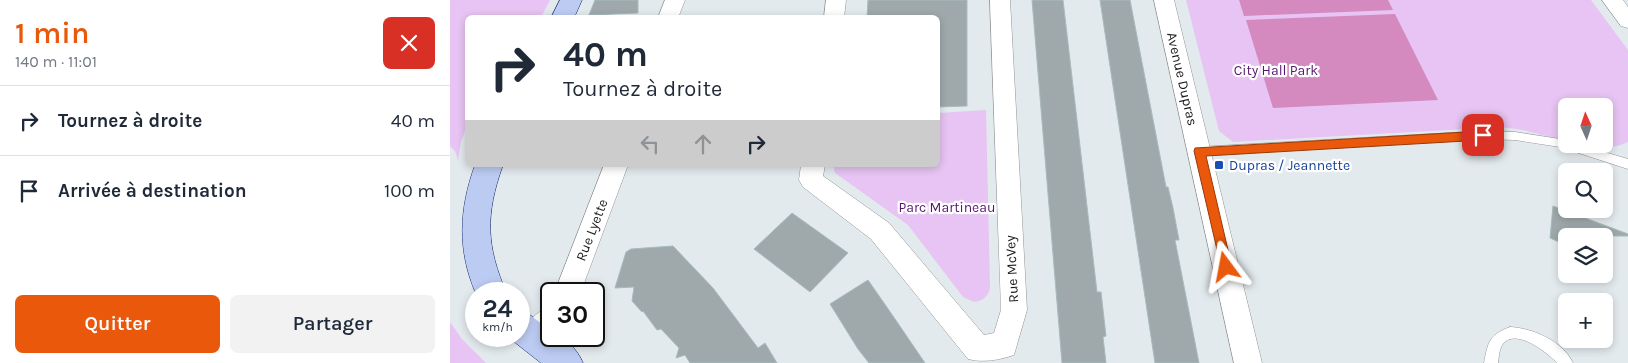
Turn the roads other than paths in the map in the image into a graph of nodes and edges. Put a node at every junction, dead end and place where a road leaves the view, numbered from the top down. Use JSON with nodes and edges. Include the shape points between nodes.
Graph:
{"nodes":[{"id":1,"x":571,"y":0,"type":"edge"},
{"id":2,"x":675,"y":0,"type":"edge"},
{"id":3,"x":836,"y":0,"type":"edge"},
{"id":4,"x":1000,"y":0,"type":"edge"},
{"id":5,"x":1164,"y":0,"type":"edge"},
{"id":6,"x":1612,"y":0,"type":"edge"},
{"id":7,"x":564,"y":15,"type":"edge"},
{"id":8,"x":669,"y":15,"type":"edge"},
{"id":9,"x":834,"y":15,"type":"edge"},
{"id":10,"x":1628,"y":21,"type":"edge"},
{"id":11,"x":1199,"y":151,"type":"junction"},
{"id":12,"x":1628,"y":164,"type":"edge"},
{"id":13,"x":487,"y":167,"type":"edge"},
{"id":14,"x":615,"y":167,"type":"edge"},
{"id":15,"x":813,"y":167,"type":"edge"},
{"id":16,"x":487,"y":282,"type":"edge"},
{"id":17,"x":572,"y":282,"type":"edge"},
{"id":18,"x":534,"y":327,"type":"edge"},
{"id":19,"x":567,"y":363,"type":"edge"},
{"id":20,"x":1248,"y":363,"type":"edge"},
{"id":21,"x":1491,"y":363,"type":"edge"},
{"id":22,"x":1566,"y":363,"type":"edge"}],
"edges":[{"from":1,"to":7,"type":"main road"},
{"from":2,"to":8,"type":"street"},
{"from":3,"to":9,"type":"street"},
{"from":4,"to":15,"type":"street","name":"Rue McVey","via":[[1014,310],[1004,345],[978,349],[880,232],[811,180]]},
{"from":5,"to":11,"type":"street","name":"Avenue Dupras"},
{"from":6,"to":10,"type":"street"},
{"from":11,"to":12,"type":"lane","via":[[1483,135],[1560,143]]},
{"from":11,"to":20,"type":"street","name":"Avenue Dupras"},
{"from":13,"to":16,"type":"main road","via":[[477,202],[475,228],[480,263]]},
{"from":14,"to":17,"type":"street","name":"Rue Lyette"},
{"from":18,"to":19,"type":"main road"},
{"from":21,"to":22,"type":"lane","via":[[1495,342],[1515,333],[1542,341]]}]}
